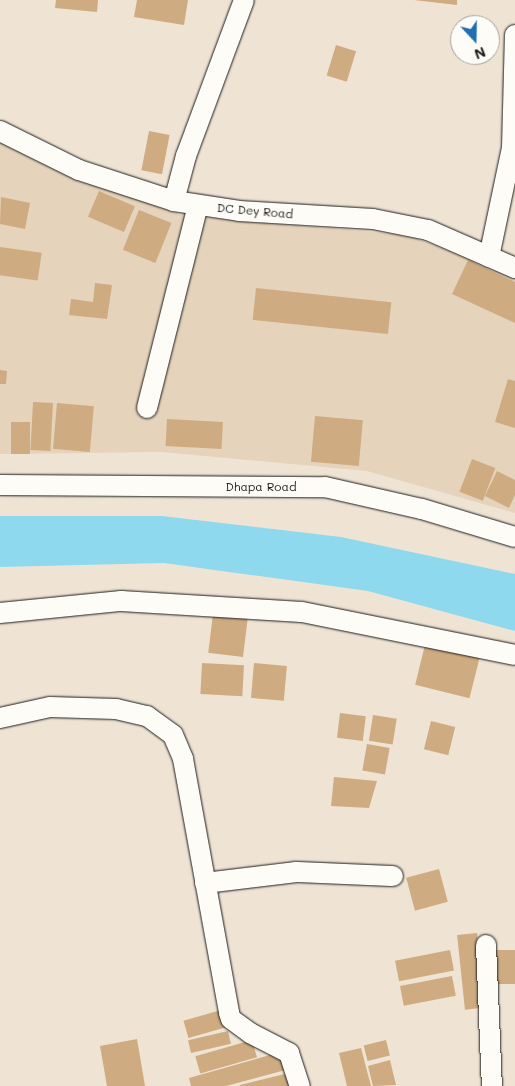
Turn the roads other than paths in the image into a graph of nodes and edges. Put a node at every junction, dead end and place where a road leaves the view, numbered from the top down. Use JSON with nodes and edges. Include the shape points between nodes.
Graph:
{"nodes":[{"id":1,"x":244,"y":0,"type":"edge"},
{"id":2,"x":515,"y":35,"type":"edge"},
{"id":3,"x":0,"y":131,"type":"edge"},
{"id":4,"x":174,"y":201,"type":"junction"},
{"id":5,"x":198,"y":205,"type":"junction"},
{"id":6,"x":489,"y":257,"type":"junction"},
{"id":7,"x":515,"y":268,"type":"edge"},
{"id":8,"x":147,"y":408,"type":"dead end"},
{"id":9,"x":0,"y":485,"type":"edge"},
{"id":10,"x":515,"y":536,"type":"edge"},
{"id":11,"x":0,"y":613,"type":"edge"},
{"id":12,"x":515,"y":655,"type":"edge"},
{"id":13,"x":0,"y":718,"type":"edge"},
{"id":14,"x":393,"y":876,"type":"dead end"},
{"id":15,"x":205,"y":884,"type":"junction"},
{"id":16,"x":486,"y":944,"type":"dead end"},
{"id":17,"x":300,"y":1086,"type":"edge"},
{"id":18,"x":492,"y":1086,"type":"edge"}],
"edges":[{"from":1,"to":4,"type":"street","via":[[186,156]]},
{"from":2,"to":6,"type":"street","via":[[512,148]]},
{"from":3,"to":4,"type":"street","name":"DC Dey Road","via":[[79,170]]},
{"from":4,"to":5,"type":"street","name":"DC Dey Road"},
{"from":5,"to":6,"type":"street","name":"DC Dey Road","via":[[373,219],[428,230]]},
{"from":5,"to":8,"type":"street"},
{"from":6,"to":7,"type":"street","name":"DC Dey Road"},
{"from":9,"to":10,"type":"street","name":"Dhapa Road","via":[[325,487],[422,509]]},
{"from":11,"to":12,"type":"street","via":[[121,601],[302,612]]},
{"from":13,"to":15,"type":"street","via":[[50,707],[116,709],[147,716],[173,735],[183,759]]},
{"from":14,"to":15,"type":"street","via":[[296,872]]},
{"from":15,"to":17,"type":"street","via":[[231,1019],[250,1033],[288,1051]]},
{"from":16,"to":18,"type":"street"}]}
